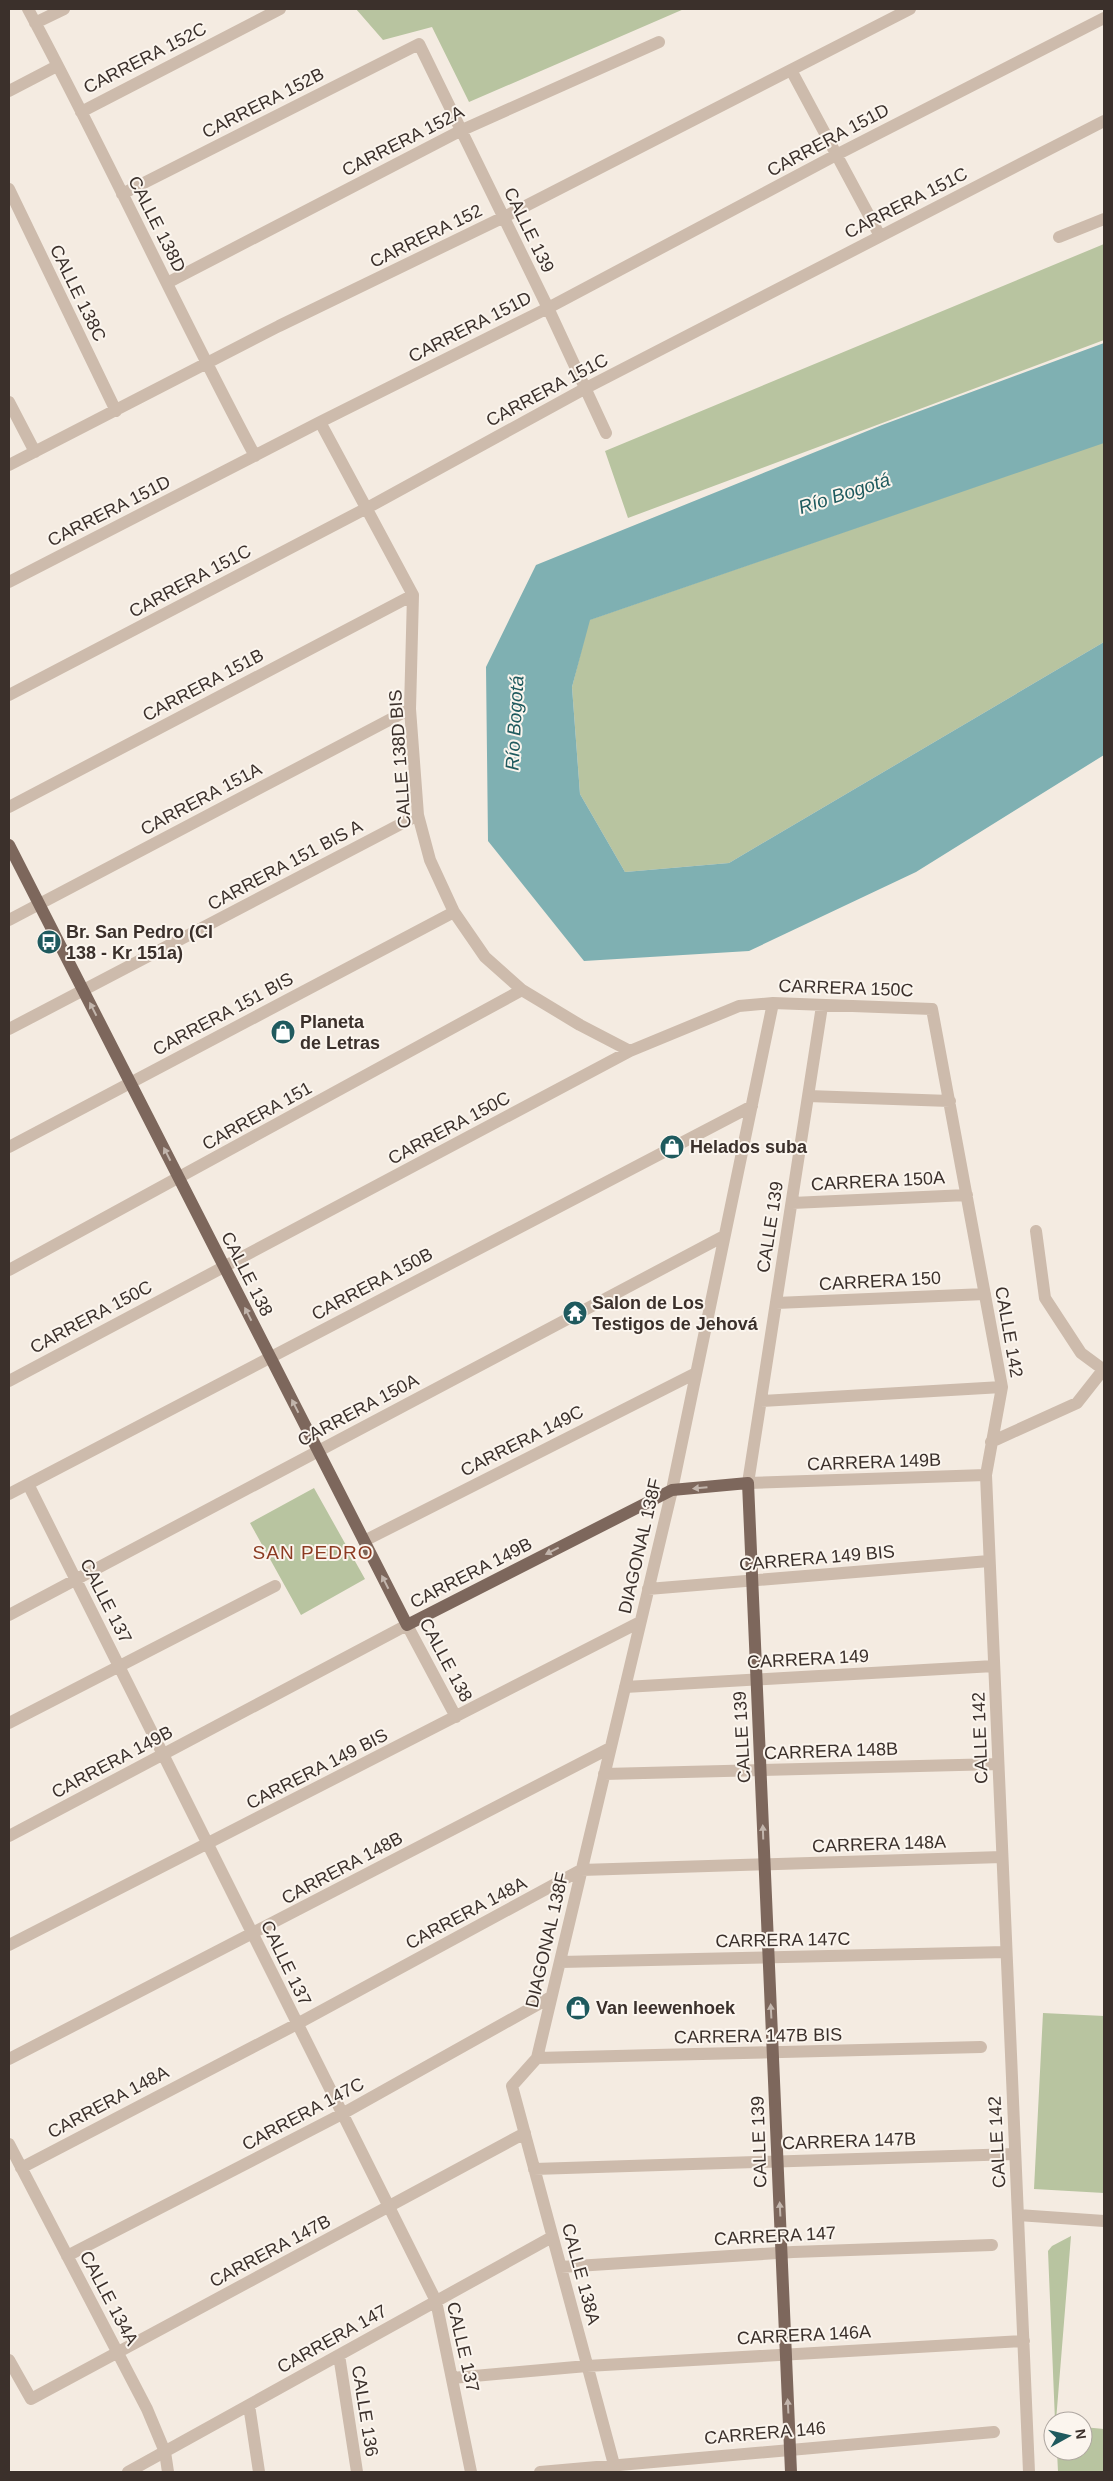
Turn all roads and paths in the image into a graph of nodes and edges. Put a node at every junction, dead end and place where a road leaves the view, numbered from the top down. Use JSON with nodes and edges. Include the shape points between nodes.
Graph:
{"nodes":[{"id":1,"x":28,"y":9,"type":"edge"},
{"id":2,"x":64,"y":9,"type":"edge"},
{"id":3,"x":280,"y":9,"type":"edge"},
{"id":4,"x":910,"y":9,"type":"edge"},
{"id":5,"x":1104,"y":18,"type":"edge"},
{"id":6,"x":35,"y":23,"type":"junction"},
{"id":7,"x":659,"y":42,"type":"dead end"},
{"id":8,"x":419,"y":44,"type":"joint"},
{"id":9,"x":57,"y":66,"type":"junction"},
{"id":10,"x":791,"y":70,"type":"junction"},
{"id":11,"x":9,"y":91,"type":"edge"},
{"id":12,"x":81,"y":112,"type":"junction"},
{"id":13,"x":1104,"y":121,"type":"edge"},
{"id":14,"x":460,"y":130,"type":"junction"},
{"id":15,"x":838,"y":154,"type":"junction"},
{"id":16,"x":9,"y":189,"type":"edge"},
{"id":17,"x":122,"y":194,"type":"junction"},
{"id":18,"x":504,"y":217,"type":"junction"},
{"id":19,"x":1104,"y":219,"type":"edge"},
{"id":20,"x":880,"y":236,"type":"junction"},
{"id":21,"x":1059,"y":237,"type":"dead end"},
{"id":22,"x":168,"y":283,"type":"junction"},
{"id":23,"x":548,"y":308,"type":"junction"},
{"id":24,"x":206,"y":363,"type":"junction"},
{"id":25,"x":586,"y":388,"type":"junction"},
{"id":26,"x":9,"y":402,"type":"edge"},
{"id":27,"x":116,"y":411,"type":"junction"},
{"id":28,"x":320,"y":422,"type":"junction"},
{"id":29,"x":606,"y":433,"type":"dead end"},
{"id":30,"x":34,"y":452,"type":"junction"},
{"id":31,"x":255,"y":456,"type":"junction"},
{"id":32,"x":9,"y":465,"type":"edge"},
{"id":33,"x":367,"y":508,"type":"junction"},
{"id":34,"x":9,"y":582,"type":"edge"},
{"id":35,"x":413,"y":595,"type":"junction"},
{"id":36,"x":9,"y":695,"type":"edge"},
{"id":37,"x":410,"y":709,"type":"junction"},
{"id":38,"x":9,"y":807,"type":"edge"},
{"id":39,"x":418,"y":815,"type":"junction"},
{"id":40,"x":9,"y":845,"type":"edge"},
{"id":41,"x":39,"y":904,"type":"junction"},
{"id":42,"x":454,"y":912,"type":"junction"},
{"id":43,"x":9,"y":920,"type":"edge"},
{"id":44,"x":83,"y":990,"type":"junction"},
{"id":45,"x":522,"y":990,"type":"junction"},
{"id":46,"x":773,"y":1003,"type":"junction"},
{"id":47,"x":822,"y":1006,"type":"junction"},
{"id":48,"x":932,"y":1009,"type":"joint"},
{"id":49,"x":9,"y":1030,"type":"edge"},
{"id":50,"x":630,"y":1051,"type":"junction"},
{"id":51,"x":130,"y":1083,"type":"junction"},
{"id":52,"x":808,"y":1096,"type":"junction"},
{"id":53,"x":950,"y":1101,"type":"junction"},
{"id":54,"x":752,"y":1106,"type":"junction"},
{"id":55,"x":9,"y":1147,"type":"edge"},
{"id":56,"x":179,"y":1179,"type":"junction"},
{"id":57,"x":967,"y":1195,"type":"junction"},
{"id":58,"x":792,"y":1203,"type":"junction"},
{"id":59,"x":1036,"y":1231,"type":"dead end"},
{"id":60,"x":724,"y":1236,"type":"junction"},
{"id":61,"x":224,"y":1267,"type":"junction"},
{"id":62,"x":9,"y":1270,"type":"edge"},
{"id":63,"x":985,"y":1294,"type":"junction"},
{"id":64,"x":776,"y":1303,"type":"junction"},
{"id":65,"x":270,"y":1357,"type":"junction"},
{"id":66,"x":1104,"y":1370,"type":"edge"},
{"id":67,"x":696,"y":1373,"type":"junction"},
{"id":68,"x":9,"y":1381,"type":"edge"},
{"id":69,"x":1002,"y":1387,"type":"junction"},
{"id":70,"x":761,"y":1401,"type":"junction"},
{"id":71,"x":992,"y":1442,"type":"junction"},
{"id":72,"x":318,"y":1451,"type":"junction"},
{"id":73,"x":986,"y":1475,"type":"junction"},
{"id":74,"x":28,"y":1484,"type":"junction"},
{"id":75,"x":748,"y":1484,"type":"junction"},
{"id":76,"x":672,"y":1490,"type":"junction"},
{"id":77,"x":9,"y":1494,"type":"edge"},
{"id":78,"x":364,"y":1541,"type":"junction"},
{"id":79,"x":989,"y":1562,"type":"junction"},
{"id":80,"x":76,"y":1580,"type":"junction"},
{"id":81,"x":752,"y":1581,"type":"junction"},
{"id":82,"x":275,"y":1586,"type":"dead end"},
{"id":83,"x":648,"y":1589,"type":"junction"},
{"id":84,"x":9,"y":1615,"type":"edge"},
{"id":85,"x":640,"y":1622,"type":"junction"},
{"id":86,"x":407,"y":1625,"type":"junction"},
{"id":87,"x":119,"y":1666,"type":"junction"},
{"id":88,"x":994,"y":1666,"type":"junction"},
{"id":89,"x":757,"y":1680,"type":"junction"},
{"id":90,"x":625,"y":1687,"type":"junction"},
{"id":91,"x":456,"y":1717,"type":"junction"},
{"id":92,"x":9,"y":1723,"type":"edge"},
{"id":93,"x":610,"y":1748,"type":"junction"},
{"id":94,"x":163,"y":1754,"type":"junction"},
{"id":95,"x":998,"y":1764,"type":"junction"},
{"id":96,"x":761,"y":1771,"type":"junction"},
{"id":97,"x":604,"y":1774,"type":"junction"},
{"id":98,"x":9,"y":1836,"type":"edge"},
{"id":99,"x":207,"y":1844,"type":"junction"},
{"id":100,"x":1002,"y":1857,"type":"junction"},
{"id":101,"x":765,"y":1866,"type":"junction"},
{"id":102,"x":581,"y":1870,"type":"junction"},
{"id":103,"x":252,"y":1934,"type":"junction"},
{"id":104,"x":9,"y":1945,"type":"edge"},
{"id":105,"x":1006,"y":1952,"type":"junction"},
{"id":106,"x":769,"y":1958,"type":"junction"},
{"id":107,"x":560,"y":1962,"type":"junction"},
{"id":108,"x":551,"y":1997,"type":"junction"},
{"id":109,"x":297,"y":2024,"type":"junction"},
{"id":110,"x":981,"y":2047,"type":"dead end"},
{"id":111,"x":773,"y":2053,"type":"junction"},
{"id":112,"x":537,"y":2058,"type":"junction"},
{"id":113,"x":9,"y":2059,"type":"edge"},
{"id":114,"x":512,"y":2086,"type":"joint"},
{"id":115,"x":342,"y":2114,"type":"junction"},
{"id":116,"x":525,"y":2133,"type":"junction"},
{"id":117,"x":9,"y":2144,"type":"edge"},
{"id":118,"x":1015,"y":2154,"type":"junction"},
{"id":119,"x":777,"y":2160,"type":"junction"},
{"id":120,"x":21,"y":2168,"type":"junction"},
{"id":121,"x":534,"y":2169,"type":"junction"},
{"id":122,"x":389,"y":2208,"type":"junction"},
{"id":123,"x":1018,"y":2215,"type":"junction"},
{"id":124,"x":1104,"y":2221,"type":"edge"},
{"id":125,"x":552,"y":2237,"type":"junction"},
{"id":126,"x":992,"y":2245,"type":"dead end"},
{"id":127,"x":782,"y":2253,"type":"junction"},
{"id":128,"x":67,"y":2256,"type":"junction"},
{"id":129,"x":560,"y":2267,"type":"junction"},
{"id":130,"x":436,"y":2302,"type":"junction"},
{"id":131,"x":1024,"y":2341,"type":"junction"},
{"id":132,"x":118,"y":2352,"type":"junction"},
{"id":133,"x":786,"y":2354,"type":"junction"},
{"id":134,"x":339,"y":2355,"type":"junction"},
{"id":135,"x":9,"y":2360,"type":"edge"},
{"id":136,"x":587,"y":2366,"type":"junction"},
{"id":137,"x":452,"y":2378,"type":"junction"},
{"id":138,"x":249,"y":2405,"type":"junction"},
{"id":139,"x":994,"y":2432,"type":"dead end"},
{"id":140,"x":790,"y":2448,"type":"junction"},
{"id":141,"x":165,"y":2452,"type":"junction"},
{"id":142,"x":614,"y":2468,"type":"edge"},
{"id":143,"x":128,"y":2472,"type":"edge"},
{"id":144,"x":168,"y":2472,"type":"edge"},
{"id":145,"x":259,"y":2472,"type":"edge"},
{"id":146,"x":357,"y":2472,"type":"edge"},
{"id":147,"x":471,"y":2472,"type":"edge"},
{"id":148,"x":540,"y":2472,"type":"edge"},
{"id":149,"x":791,"y":2472,"type":"edge"},
{"id":150,"x":1030,"y":2472,"type":"edge"}],
"edges":[{"from":1,"to":6,"type":"street","name":"CALLE 138D"},
{"from":2,"to":6,"type":"street"},
{"from":3,"to":12,"type":"street","name":"CARRERA 152C"},
{"from":4,"to":10,"type":"street","name":"CARRERA 152"},
{"from":5,"to":15,"type":"street","name":"CARRERA 151D"},
{"from":6,"to":9,"type":"street","name":"CALLE 138D"},
{"from":7,"to":14,"type":"street","name":"CARRERA 152A"},
{"from":8,"to":14,"type":"street","name":"CALLE 139"},
{"from":8,"to":17,"type":"street","name":"CARRERA 152B"},
{"from":9,"to":11,"type":"street"},
{"from":9,"to":12,"type":"street","name":"CALLE 138D"},
{"from":10,"to":15,"type":"street"},
{"from":10,"to":18,"type":"street","name":"CARRERA 152"},
{"from":12,"to":17,"type":"street","name":"CALLE 138D"},
{"from":13,"to":20,"type":"street","name":"CARRERA 151C"},
{"from":14,"to":18,"type":"street","name":"CALLE 139"},
{"from":14,"to":22,"type":"street","name":"CARRERA 152A"},
{"from":15,"to":20,"type":"street"},
{"from":15,"to":23,"type":"street","name":"CARRERA 151D"},
{"from":16,"to":27,"type":"street","name":"CALLE 138C"},
{"from":17,"to":22,"type":"street","name":"CALLE 138D"},
{"from":18,"to":23,"type":"street","name":"CALLE 139"},
{"from":18,"to":24,"type":"street","name":"CARRERA 152"},
{"from":19,"to":21,"type":"street"},
{"from":20,"to":25,"type":"street","name":"CARRERA 151C"},
{"from":22,"to":24,"type":"street","name":"CALLE 138D"},
{"from":23,"to":25,"type":"street","name":"CALLE 139"},
{"from":23,"to":28,"type":"street","name":"CARRERA 151D"},
{"from":24,"to":27,"type":"street","name":"CARRERA 152"},
{"from":24,"to":31,"type":"street","name":"CALLE 138D"},
{"from":25,"to":29,"type":"street","name":"CALLE 139"},
{"from":25,"to":33,"type":"street","name":"CARRERA 151C"},
{"from":26,"to":30,"type":"street"},
{"from":27,"to":30,"type":"street","name":"CARRERA 152"},
{"from":28,"to":31,"type":"street","name":"CARRERA 151D"},
{"from":28,"to":33,"type":"street","name":"CALLE 138D BIS"},
{"from":30,"to":32,"type":"street","name":"CARRERA 152"},
{"from":31,"to":34,"type":"street","name":"CARRERA 151D"},
{"from":33,"to":35,"type":"street","name":"CALLE 138D BIS"},
{"from":33,"to":36,"type":"street","name":"CARRERA 151C"},
{"from":35,"to":37,"type":"street","name":"CALLE 138D BIS"},
{"from":35,"to":38,"type":"street","name":"CARRERA 151B"},
{"from":37,"to":39,"type":"street","name":"CALLE 138D BIS"},
{"from":37,"to":41,"type":"street","name":"CARRERA 151A"},
{"from":39,"to":42,"type":"street","name":"CALLE 138D BIS","via":[[430,860]]},
{"from":39,"to":44,"type":"street","name":"CARRERA 151 BIS A"},
{"from":40,"to":41,"type":"main road","name":"CALLE 138"},
{"from":41,"to":43,"type":"street","name":"CARRERA 151A"},
{"from":41,"to":44,"type":"main road","name":"CALLE 138"},
{"from":42,"to":45,"type":"street","name":"CALLE 138D BIS","via":[[486,957]]},
{"from":42,"to":51,"type":"street","name":"CARRERA 151 BIS"},
{"from":44,"to":49,"type":"street","name":"CARRERA 151 BIS A"},
{"from":51,"to":44,"type":"main road","name":"CALLE 138","one_way":true},
{"from":45,"to":50,"type":"street","name":"CALLE 138D BIS"},
{"from":45,"to":56,"type":"street","name":"CARRERA 151"},
{"from":46,"to":47,"type":"street","name":"CARRERA 150C"},
{"from":46,"to":50,"type":"street","name":"CARRERA 150C","via":[[739,1006]]},
{"from":46,"to":54,"type":"street","name":"DIAGONAL 138F"},
{"from":47,"to":48,"type":"street","name":"CARRERA 150C"},
{"from":47,"to":52,"type":"street","name":"CALLE 139"},
{"from":48,"to":53,"type":"street","name":"CALLE 142"},
{"from":50,"to":61,"type":"street","name":"CARRERA 150C"},
{"from":51,"to":55,"type":"street","name":"CARRERA 151 BIS"},
{"from":56,"to":51,"type":"main road","name":"CALLE 138","one_way":true},
{"from":52,"to":53,"type":"street"},
{"from":52,"to":58,"type":"street","name":"CALLE 139"},
{"from":53,"to":57,"type":"street","name":"CALLE 142"},
{"from":54,"to":60,"type":"street","name":"DIAGONAL 138F"},
{"from":54,"to":65,"type":"street","name":"CARRERA 150B"},
{"from":56,"to":61,"type":"main road","name":"CALLE 138"},
{"from":56,"to":62,"type":"street","name":"CARRERA 151"},
{"from":57,"to":58,"type":"street","name":"CARRERA 150A"},
{"from":57,"to":63,"type":"street","name":"CALLE 142"},
{"from":58,"to":64,"type":"street","name":"CALLE 139"},
{"from":59,"to":66,"type":"street","via":[[1045,1298],[1081,1353]]},
{"from":60,"to":67,"type":"street","name":"DIAGONAL 138F"},
{"from":60,"to":72,"type":"street","name":"CARRERA 150A"},
{"from":65,"to":61,"type":"main road","name":"CALLE 138","one_way":true},
{"from":61,"to":68,"type":"street","name":"CARRERA 150C"},
{"from":63,"to":64,"type":"street","name":"CARRERA 150"},
{"from":63,"to":69,"type":"street","name":"CALLE 142"},
{"from":64,"to":70,"type":"street","name":"CALLE 139"},
{"from":72,"to":65,"type":"main road","name":"CALLE 138","one_way":true},
{"from":65,"to":74,"type":"street","name":"CARRERA 150B"},
{"from":66,"to":71,"type":"street","via":[[1077,1402]]},
{"from":67,"to":76,"type":"street","name":"DIAGONAL 138F"},
{"from":67,"to":78,"type":"street","name":"CARRERA 149C"},
{"from":69,"to":70,"type":"street"},
{"from":69,"to":71,"type":"street","name":"CALLE 142"},
{"from":70,"to":75,"type":"street","name":"CALLE 139"},
{"from":71,"to":73,"type":"street","name":"CALLE 142"},
{"from":72,"to":78,"type":"main road","name":"CALLE 138"},
{"from":72,"to":80,"type":"street","name":"CARRERA 150A"},
{"from":73,"to":75,"type":"street","name":"CARRERA 149B"},
{"from":73,"to":79,"type":"street","name":"CALLE 142"},
{"from":74,"to":77,"type":"street","name":"CARRERA 150B"},
{"from":74,"to":80,"type":"street","name":"CALLE 137"},
{"from":75,"to":76,"type":"main road","name":"CARRERA 149B","one_way":true},
{"from":75,"to":81,"type":"main road","name":"CALLE 139"},
{"from":76,"to":83,"type":"street","name":"DIAGONAL 138F"},
{"from":76,"to":86,"type":"main road","name":"CARRERA 149B","one_way":true},
{"from":86,"to":78,"type":"main road","name":"CALLE 138","one_way":true},
{"from":79,"to":81,"type":"street","name":"CARRERA 149 BIS"},
{"from":79,"to":88,"type":"street","name":"CALLE 142"},
{"from":80,"to":84,"type":"street","name":"CARRERA 150A"},
{"from":80,"to":87,"type":"street","name":"CALLE 137"},
{"from":81,"to":83,"type":"street","name":"CARRERA 149 BIS"},
{"from":81,"to":89,"type":"main road","name":"CALLE 139"},
{"from":82,"to":87,"type":"street"},
{"from":83,"to":85,"type":"street","name":"DIAGONAL 138F"},
{"from":85,"to":90,"type":"street","name":"DIAGONAL 138F"},
{"from":85,"to":91,"type":"street","name":"CARRERA 149 BIS"},
{"from":86,"to":91,"type":"street","name":"CALLE 138"},
{"from":86,"to":94,"type":"street","name":"CARRERA 149B"},
{"from":87,"to":92,"type":"street"},
{"from":87,"to":94,"type":"street","name":"CALLE 137"},
{"from":88,"to":89,"type":"street","name":"CARRERA 149"},
{"from":88,"to":95,"type":"street","name":"CALLE 142"},
{"from":89,"to":90,"type":"street","name":"CARRERA 149"},
{"from":89,"to":96,"type":"main road","name":"CALLE 139"},
{"from":90,"to":93,"type":"street","name":"DIAGONAL 138F"},
{"from":91,"to":99,"type":"street","name":"CARRERA 149 BIS"},
{"from":93,"to":97,"type":"street","name":"DIAGONAL 138F"},
{"from":93,"to":103,"type":"street","name":"CARRERA 148B"},
{"from":94,"to":98,"type":"street","name":"CARRERA 149B"},
{"from":94,"to":99,"type":"street","name":"CALLE 137"},
{"from":95,"to":96,"type":"street","name":"CARRERA 148B"},
{"from":95,"to":100,"type":"street","name":"CALLE 142"},
{"from":96,"to":97,"type":"street","name":"CARRERA 148B"},
{"from":101,"to":96,"type":"main road","name":"CALLE 139","one_way":true},
{"from":97,"to":102,"type":"street","name":"DIAGONAL 138F"},
{"from":99,"to":103,"type":"street","name":"CALLE 137"},
{"from":99,"to":104,"type":"street","name":"CARRERA 149 BIS"},
{"from":100,"to":101,"type":"street","name":"CARRERA 148A"},
{"from":100,"to":105,"type":"street","name":"CALLE 142"},
{"from":101,"to":102,"type":"street","name":"CARRERA 148A"},
{"from":101,"to":106,"type":"main road","name":"CALLE 139"},
{"from":102,"to":107,"type":"street","name":"DIAGONAL 138F"},
{"from":102,"to":109,"type":"street","name":"CARRERA 148A"},
{"from":103,"to":109,"type":"street","name":"CALLE 137"},
{"from":103,"to":113,"type":"street","name":"CARRERA 148B"},
{"from":105,"to":106,"type":"street","name":"CARRERA 147C"},
{"from":105,"to":118,"type":"street","name":"CALLE 142"},
{"from":106,"to":107,"type":"street","name":"CARRERA 147C"},
{"from":111,"to":106,"type":"main road","name":"CALLE 139","one_way":true},
{"from":107,"to":108,"type":"street","name":"DIAGONAL 138F"},
{"from":108,"to":112,"type":"street","name":"DIAGONAL 138F"},
{"from":108,"to":115,"type":"street","name":"CARRERA 147C"},
{"from":109,"to":115,"type":"street","name":"CALLE 137"},
{"from":109,"to":120,"type":"street","name":"CARRERA 148A"},
{"from":110,"to":111,"type":"street","name":"CARRERA 147B BIS"},
{"from":111,"to":112,"type":"street","name":"CARRERA 147B BIS"},
{"from":111,"to":119,"type":"main road","name":"CALLE 139"},
{"from":112,"to":114,"type":"street","name":"DIAGONAL 138F"},
{"from":114,"to":116,"type":"street","name":"CALLE 138A"},
{"from":115,"to":122,"type":"street","name":"CALLE 137"},
{"from":115,"to":128,"type":"street","name":"CARRERA 147C"},
{"from":116,"to":121,"type":"street","name":"CALLE 138A"},
{"from":116,"to":122,"type":"street","name":"CARRERA 147B"},
{"from":117,"to":120,"type":"street","name":"CALLE 134A"},
{"from":118,"to":119,"type":"street","name":"CARRERA 147B"},
{"from":118,"to":123,"type":"street","name":"CALLE 142"},
{"from":119,"to":121,"type":"street","name":"CARRERA 147B"},
{"from":127,"to":119,"type":"main road","name":"CALLE 139","one_way":true},
{"from":120,"to":128,"type":"street","name":"CALLE 134A"},
{"from":121,"to":125,"type":"street","name":"CALLE 138A"},
{"from":122,"to":130,"type":"street","name":"CALLE 137"},
{"from":122,"to":132,"type":"street","name":"CARRERA 147B"},
{"from":123,"to":124,"type":"street"},
{"from":123,"to":131,"type":"street","name":"CALLE 142"},
{"from":125,"to":129,"type":"street","name":"CALLE 138A"},
{"from":125,"to":130,"type":"street","name":"CARRERA 147"},
{"from":126,"to":127,"type":"street","name":"CARRERA 147"},
{"from":127,"to":129,"type":"street","name":"CARRERA 147"},
{"from":127,"to":133,"type":"main road","name":"CALLE 139"},
{"from":128,"to":132,"type":"street","name":"CALLE 134A"},
{"from":129,"to":136,"type":"street","name":"CALLE 138A"},
{"from":130,"to":134,"type":"street","name":"CARRERA 147"},
{"from":130,"to":137,"type":"street","name":"CALLE 137"},
{"from":131,"to":133,"type":"street","name":"CARRERA 146A"},
{"from":131,"to":150,"type":"street","name":"CALLE 142"},
{"from":132,"to":135,"type":"street","name":"CARRERA 147B","via":[[30,2399]]},
{"from":132,"to":141,"type":"street","name":"CALLE 134A"},
{"from":133,"to":136,"type":"street","name":"CARRERA 146A"},
{"from":140,"to":133,"type":"main road","name":"CALLE 139","one_way":true},
{"from":134,"to":138,"type":"street","name":"CARRERA 147"},
{"from":134,"to":146,"type":"street","name":"CALLE 136"},
{"from":136,"to":137,"type":"street","name":"CARRERA 146A"},
{"from":136,"to":142,"type":"street","name":"CALLE 138A"},
{"from":137,"to":147,"type":"street","name":"CALLE 137"},
{"from":138,"to":141,"type":"street","name":"CARRERA 147"},
{"from":138,"to":145,"type":"street"},
{"from":139,"to":140,"type":"street","name":"CARRERA 146"},
{"from":140,"to":142,"type":"street","name":"CARRERA 146"},
{"from":140,"to":149,"type":"main road","name":"CALLE 139"},
{"from":141,"to":143,"type":"street","name":"CARRERA 147"},
{"from":141,"to":144,"type":"street","name":"CALLE 134A"},
{"from":142,"to":148,"type":"street","name":"CARRERA 146"}]}
